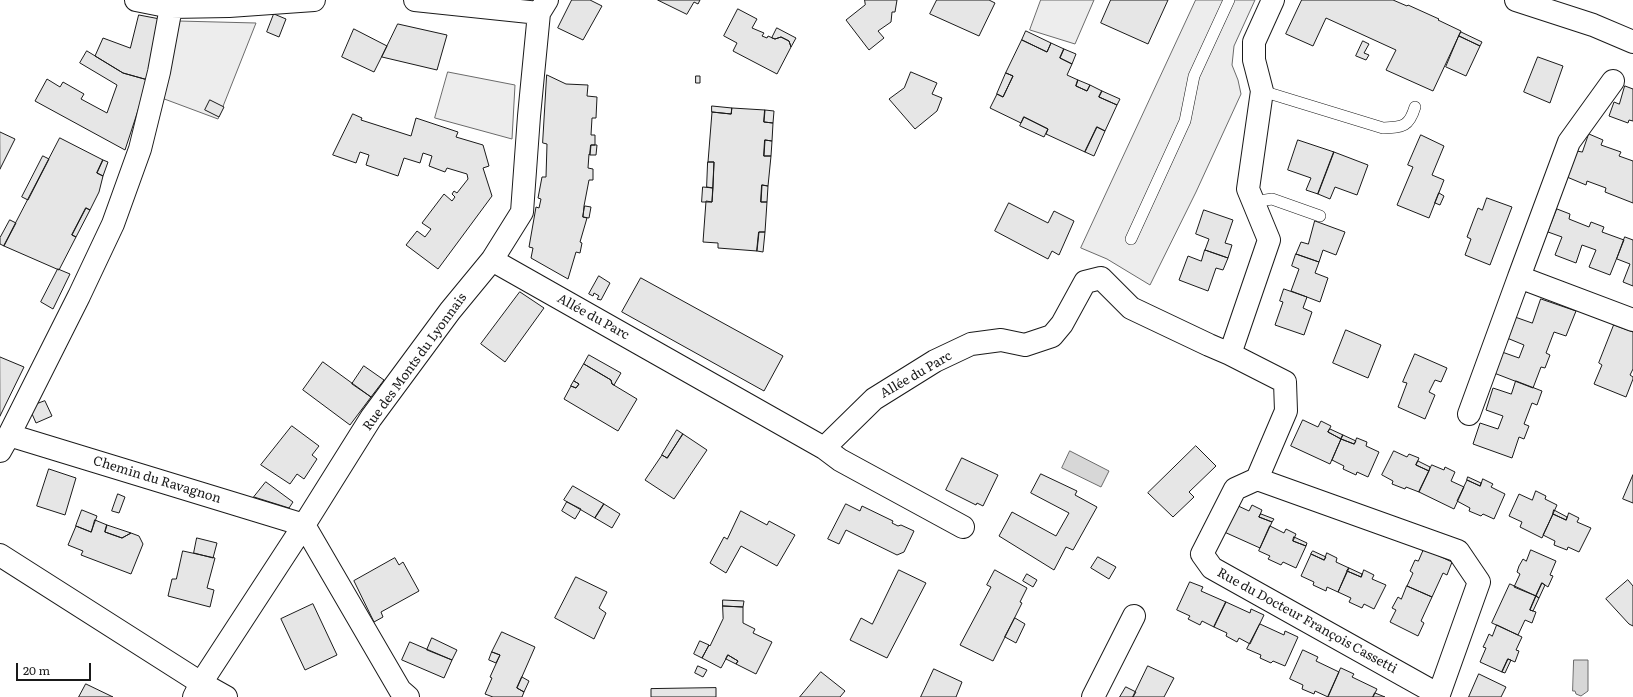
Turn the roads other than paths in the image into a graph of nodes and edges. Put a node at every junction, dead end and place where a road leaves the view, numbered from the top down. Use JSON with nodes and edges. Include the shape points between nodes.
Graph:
{"nodes":[{"id":1,"x":136,"y":0,"type":"edge"},
{"id":2,"x":314,"y":0,"type":"edge"},
{"id":3,"x":415,"y":0,"type":"edge"},
{"id":4,"x":1229,"y":0,"type":"edge"},
{"id":5,"x":1273,"y":0,"type":"edge"},
{"id":6,"x":1516,"y":0,"type":"edge"},
{"id":7,"x":438,"y":1,"type":"edge"},
{"id":8,"x":162,"y":4,"type":"edge"},
{"id":9,"x":543,"y":7,"type":"edge"},
{"id":10,"x":1633,"y":42,"type":"edge"},
{"id":11,"x":1613,"y":81,"type":"dead end"},
{"id":12,"x":1262,"y":91,"type":"junction"},
{"id":13,"x":1415,"y":107,"type":"dead end"},
{"id":14,"x":1253,"y":202,"type":"junction"},
{"id":15,"x":1320,"y":216,"type":"dead end"},
{"id":16,"x":1131,"y":239,"type":"dead end"},
{"id":17,"x":492,"y":260,"type":"junction"},
{"id":18,"x":1518,"y":277,"type":"junction"},
{"id":19,"x":1633,"y":320,"type":"edge"},
{"id":20,"x":1230,"y":354,"type":"junction"},
{"id":21,"x":1469,"y":414,"type":"dead end"},
{"id":22,"x":5,"y":443,"type":"edge"},
{"id":23,"x":824,"y":448,"type":"junction"},
{"id":24,"x":1257,"y":479,"type":"junction"},
{"id":25,"x":304,"y":525,"type":"junction"},
{"id":26,"x":963,"y":527,"type":"dead end"},
{"id":27,"x":0,"y":555,"type":"edge"},
{"id":28,"x":1134,"y":616,"type":"dead end"},
{"id":29,"x":197,"y":690,"type":"edge"},
{"id":30,"x":1439,"y":696,"type":"edge"},
{"id":31,"x":226,"y":697,"type":"edge"},
{"id":32,"x":408,"y":697,"type":"edge"},
{"id":33,"x":1093,"y":697,"type":"edge"}],
"edges":[{"from":1,"to":8,"type":"street"},
{"from":2,"to":8,"type":"street","via":[[229,6]]},
{"from":3,"to":7,"type":"street"},
{"from":4,"to":16,"type":"lane","via":[[1194,76],[1185,120]]},
{"from":5,"to":12,"type":"street","via":[[1254,42],[1254,60]]},
{"from":6,"to":10,"type":"street","via":[[1593,25]]},
{"from":7,"to":9,"type":"street"},
{"from":8,"to":22,"type":"street","via":[[159,72],[140,149],[113,224]]},
{"from":9,"to":17,"type":"street","name":"Rue des Monts du Lyonnais","via":[[529,116],[522,212]]},
{"from":11,"to":18,"type":"street","via":[[1569,142]]},
{"from":12,"to":13,"type":"lane","via":[[1383,128],[1400,127],[1411,119]]},
{"from":12,"to":14,"type":"street","via":[[1248,190]]},
{"from":14,"to":15,"type":"lane","via":[[1272,199]]},
{"from":14,"to":20,"type":"street","via":[[1268,240]]},
{"from":17,"to":23,"type":"street","name":"Allée du Parc"},
{"from":17,"to":25,"type":"street","name":"Rue des Monts du Lyonnais","via":[[450,311],[371,418]]},
{"from":18,"to":19,"type":"street"},
{"from":18,"to":21,"type":"street"},
{"from":20,"to":23,"type":"street","name":"Allée du Parc","via":[[1208,346],[1131,308],[1101,278],[1085,282],[1062,324],[1052,336],[1025,345],[1001,340],[971,344],[935,361],[874,399]]},
{"from":20,"to":24,"type":"street","via":[[1285,382],[1286,411]]},
{"from":22,"to":25,"type":"street","name":"Chemin du Ravagnon"},
{"from":23,"to":26,"type":"street","via":[[840,460]]},
{"from":24,"to":30,"type":"street","name":"Rue du Docteur François Cassetti","via":[[1458,551],[1479,582]]},
{"from":24,"to":30,"type":"street","name":"Rue du Docteur François Cassetti","via":[[1235,489],[1202,554],[1212,568]]},
{"from":25,"to":29,"type":"street","name":"Rue des Monts du Lyonnais"},
{"from":25,"to":32,"type":"street","via":[[400,690]]},
{"from":27,"to":29,"type":"street"},
{"from":28,"to":33,"type":"street"},
{"from":29,"to":31,"type":"street"}]}
